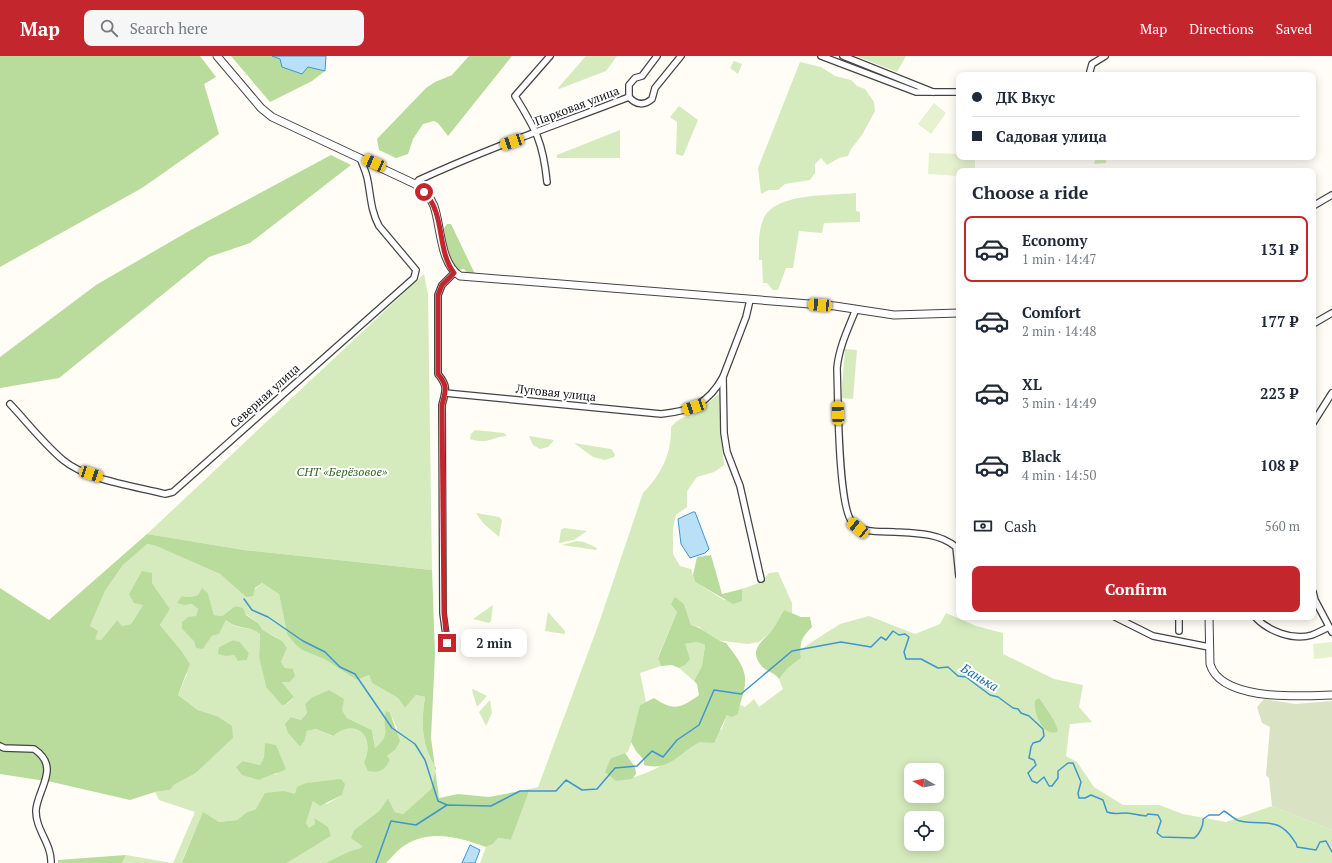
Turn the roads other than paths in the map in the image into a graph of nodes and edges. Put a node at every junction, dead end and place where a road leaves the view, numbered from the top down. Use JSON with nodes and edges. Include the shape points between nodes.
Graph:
{"nodes":[{"id":1,"x":217,"y":56,"type":"edge"},
{"id":2,"x":550,"y":56,"type":"edge"},
{"id":3,"x":656,"y":56,"type":"edge"},
{"id":4,"x":681,"y":56,"type":"edge"},
{"id":5,"x":821,"y":56,"type":"edge"},
{"id":6,"x":843,"y":56,"type":"edge"},
{"id":7,"x":1105,"y":56,"type":"edge"},
{"id":8,"x":1090,"y":72,"type":"edge"},
{"id":9,"x":935,"y":92,"type":"junction"},
{"id":10,"x":956,"y":92,"type":"edge"},
{"id":11,"x":629,"y":97,"type":"junction"},
{"id":12,"x":537,"y":133,"type":"junction"},
{"id":13,"x":360,"y":157,"type":"junction"},
{"id":14,"x":548,"y":182,"type":"dead end"},
{"id":15,"x":415,"y":184,"type":"junction"},
{"id":16,"x":1332,"y":194,"type":"edge"},
{"id":17,"x":1316,"y":204,"type":"edge"},
{"id":18,"x":454,"y":273,"type":"junction"},
{"id":19,"x":750,"y":300,"type":"junction"},
{"id":20,"x":856,"y":309,"type":"junction"},
{"id":21,"x":956,"y":313,"type":"edge"},
{"id":22,"x":1332,"y":313,"type":"edge"},
{"id":23,"x":1316,"y":322,"type":"edge"},
{"id":24,"x":723,"y":377,"type":"junction"},
{"id":25,"x":445,"y":392,"type":"junction"},
{"id":26,"x":1332,"y":393,"type":"edge"},
{"id":27,"x":10,"y":404,"type":"dead end"},
{"id":28,"x":1316,"y":418,"type":"edge"},
{"id":29,"x":956,"y":546,"type":"edge"},
{"id":30,"x":761,"y":579,"type":"dead end"},
{"id":31,"x":1316,"y":599,"type":"edge"},
{"id":32,"x":1121,"y":620,"type":"edge"},
{"id":33,"x":1179,"y":620,"type":"edge"},
{"id":34,"x":1209,"y":620,"type":"edge"},
{"id":35,"x":1258,"y":620,"type":"edge"},
{"id":36,"x":1330,"y":629,"type":"edge"},
{"id":37,"x":1179,"y":631,"type":"dead end"},
{"id":38,"x":447,"y":643,"type":"dead end"},
{"id":39,"x":1209,"y":647,"type":"junction"},
{"id":40,"x":1332,"y":695,"type":"edge"},
{"id":41,"x":0,"y":746,"type":"edge"},
{"id":42,"x":51,"y":863,"type":"edge"}],
"edges":[{"from":1,"to":13,"type":"street","via":[[272,117]]},
{"from":2,"to":12,"type":"street","via":[[515,96]]},
{"from":3,"to":11,"type":"street","via":[[642,76],[630,83]]},
{"from":4,"to":11,"type":"street","name":"Парковая улица","via":[[656,88],[651,101],[639,104]]},
{"from":5,"to":9,"type":"street","via":[[916,92]]},
{"from":6,"to":9,"type":"street"},
{"from":7,"to":8,"type":"street","via":[[1092,64]]},
{"from":9,"to":10,"type":"street"},
{"from":11,"to":12,"type":"street","name":"Парковая улица"},
{"from":12,"to":14,"type":"street","via":[[544,154]]},
{"from":12,"to":15,"type":"street","name":"Парковая улица","via":[[466,158]]},
{"from":13,"to":15,"type":"street"},
{"from":13,"to":27,"type":"street","name":"Северная улица","via":[[375,218],[416,270],[414,278],[173,492],[164,494],[81,470],[63,460]]},
{"from":15,"to":18,"type":"street","via":[[430,198],[434,206],[446,258]]},
{"from":16,"to":17,"type":"street"},
{"from":18,"to":19,"type":"street","via":[[468,278]]},
{"from":18,"to":25,"type":"street","via":[[442,285],[438,295],[438,374],[445,383]]},
{"from":19,"to":20,"type":"street"},
{"from":19,"to":24,"type":"street"},
{"from":20,"to":21,"type":"street","via":[[894,315]]},
{"from":20,"to":29,"type":"street","via":[[841,347],[837,368],[842,490],[847,514],[858,528],[917,533],[948,540]]},
{"from":22,"to":23,"type":"street"},
{"from":24,"to":25,"type":"street","name":"Луговая улица","via":[[708,399],[683,410],[665,413],[641,413]]},
{"from":24,"to":30,"type":"street","via":[[727,452],[740,486]]},
{"from":25,"to":38,"type":"street","via":[[442,405],[444,613]]},
{"from":26,"to":28,"type":"street"},
{"from":31,"to":36,"type":"street"},
{"from":32,"to":39,"type":"street","via":[[1153,636]]},
{"from":33,"to":37,"type":"street"},
{"from":34,"to":39,"type":"street"},
{"from":35,"to":36,"type":"street","via":[[1278,632],[1298,637],[1311,636]]},
{"from":39,"to":40,"type":"street","via":[[1212,670],[1217,678],[1232,686],[1288,697]]},
{"from":41,"to":42,"type":"street","via":[[34,749],[42,757],[47,773],[36,809]]}]}
